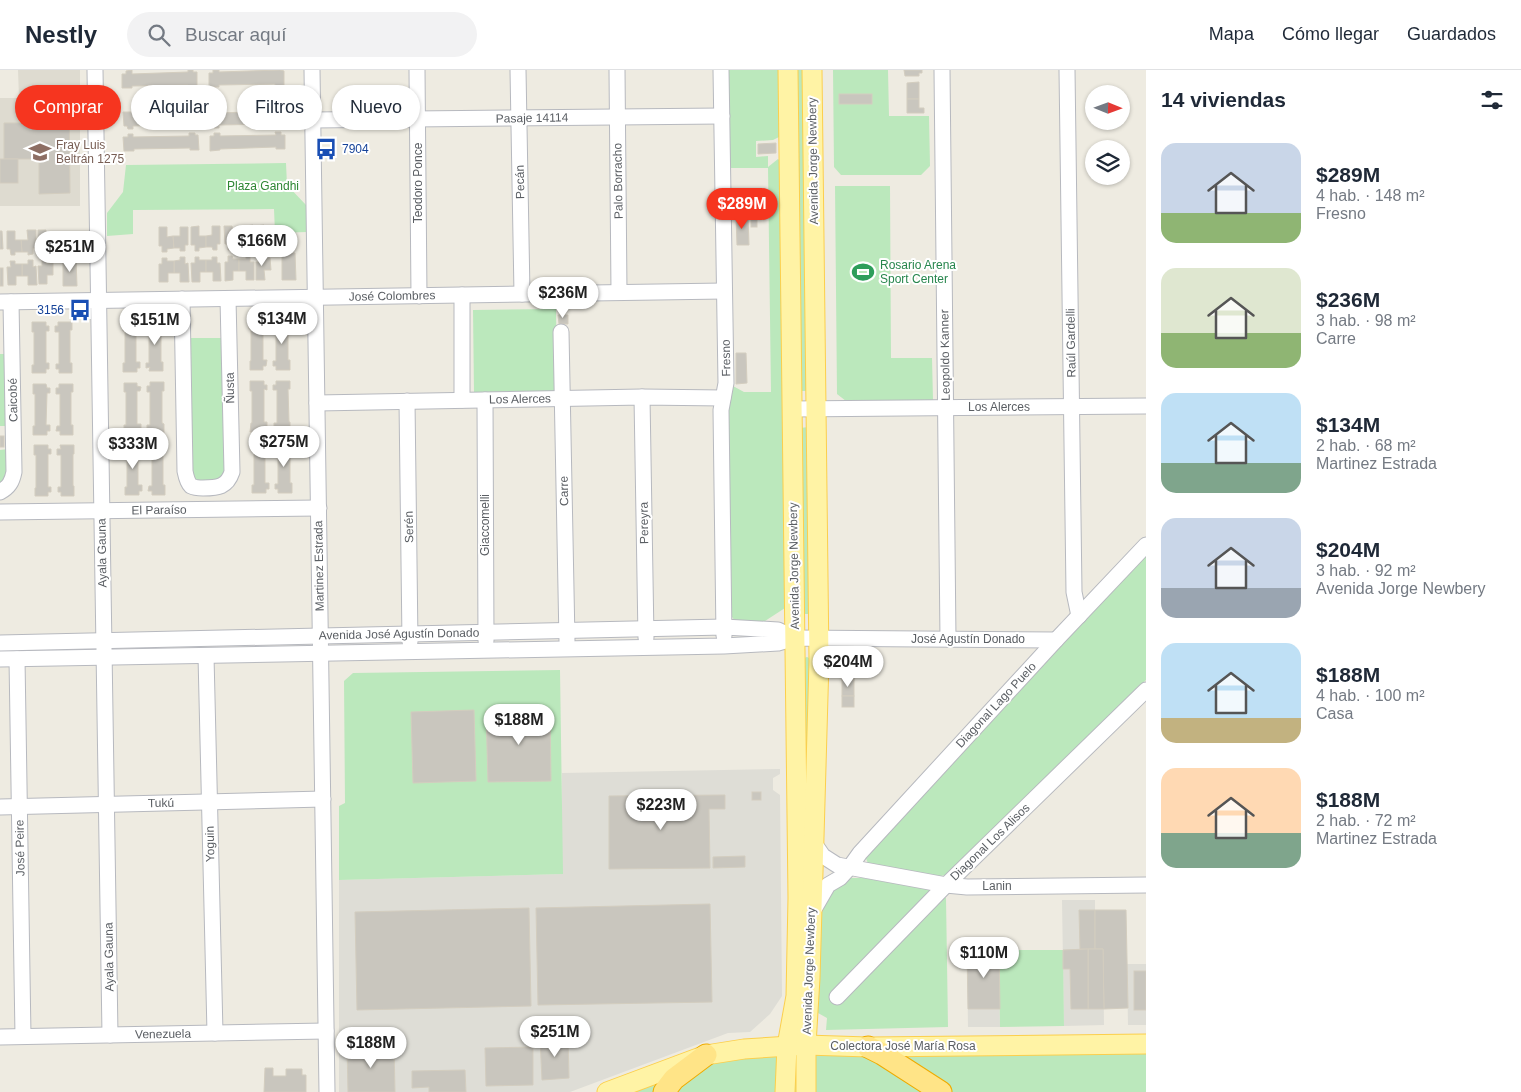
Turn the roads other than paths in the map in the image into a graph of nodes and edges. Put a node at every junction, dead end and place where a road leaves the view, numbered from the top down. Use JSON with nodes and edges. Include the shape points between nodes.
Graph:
{"nodes":[{"id":1,"x":95,"y":70,"type":"edge"},
{"id":2,"x":312,"y":70,"type":"edge"},
{"id":3,"x":417,"y":70,"type":"edge"},
{"id":4,"x":518,"y":70,"type":"edge"},
{"id":5,"x":617,"y":70,"type":"edge"},
{"id":6,"x":721,"y":70,"type":"edge"},
{"id":7,"x":788,"y":70,"type":"edge"},
{"id":8,"x":812,"y":70,"type":"edge"},
{"id":9,"x":942,"y":70,"type":"edge"},
{"id":10,"x":1067,"y":70,"type":"edge"},
{"id":11,"x":312,"y":85,"type":"edge"},
{"id":12,"x":417,"y":85,"type":"edge"},
{"id":13,"x":722,"y":116,"type":"junction"},
{"id":14,"x":618,"y":117,"type":"junction"},
{"id":15,"x":519,"y":118,"type":"junction"},
{"id":16,"x":420,"y":119,"type":"edge"},
{"id":17,"x":313,"y":130,"type":"edge"},
{"id":18,"x":418,"y":130,"type":"edge"},
{"id":19,"x":724,"y":291,"type":"junction"},
{"id":20,"x":619,"y":292,"type":"junction"},
{"id":21,"x":522,"y":294,"type":"junction"},
{"id":22,"x":462,"y":295,"type":"junction"},
{"id":23,"x":419,"y":296,"type":"junction"},
{"id":24,"x":316,"y":297,"type":"junction"},
{"id":25,"x":182,"y":299,"type":"junction"},
{"id":26,"x":228,"y":299,"type":"junction"},
{"id":27,"x":98,"y":301,"type":"junction"},
{"id":28,"x":6,"y":302,"type":"edge"},
{"id":29,"x":561,"y":332,"type":"dead end"},
{"id":30,"x":642,"y":397,"type":"junction"},
{"id":31,"x":723,"y":398,"type":"junction"},
{"id":32,"x":562,"y":399,"type":"junction"},
{"id":33,"x":462,"y":400,"type":"junction"},
{"id":34,"x":485,"y":400,"type":"junction"},
{"id":35,"x":408,"y":401,"type":"junction"},
{"id":36,"x":317,"y":403,"type":"junction"},
{"id":37,"x":1146,"y":406,"type":"edge"},
{"id":38,"x":1072,"y":407,"type":"junction"},
{"id":39,"x":817,"y":408,"type":"junction"},
{"id":40,"x":945,"y":408,"type":"junction"},
{"id":41,"x":792,"y":409,"type":"junction"},
{"id":42,"x":0,"y":492,"type":"edge"},
{"id":43,"x":319,"y":508,"type":"junction"},
{"id":44,"x":102,"y":511,"type":"junction"},
{"id":45,"x":0,"y":512,"type":"edge"},
{"id":46,"x":1146,"y":545,"type":"edge"},
{"id":47,"x":1079,"y":616,"type":"junction"},
{"id":48,"x":724,"y":627,"type":"junction"},
{"id":49,"x":646,"y":629,"type":"junction"},
{"id":50,"x":566,"y":631,"type":"junction"},
{"id":51,"x":486,"y":632,"type":"junction"},
{"id":52,"x":410,"y":634,"type":"junction"},
{"id":53,"x":320,"y":636,"type":"junction"},
{"id":54,"x":795,"y":638,"type":"junction"},
{"id":55,"x":819,"y":638,"type":"junction"},
{"id":56,"x":948,"y":639,"type":"junction"},
{"id":57,"x":104,"y":640,"type":"junction"},
{"id":58,"x":1056,"y":640,"type":"junction"},
{"id":59,"x":0,"y":643,"type":"edge"},
{"id":60,"x":724,"y":646,"type":"junction"},
{"id":61,"x":646,"y":648,"type":"junction"},
{"id":62,"x":567,"y":649,"type":"junction"},
{"id":63,"x":486,"y":650,"type":"junction"},
{"id":64,"x":410,"y":652,"type":"junction"},
{"id":65,"x":321,"y":653,"type":"junction"},
{"id":66,"x":206,"y":656,"type":"junction"},
{"id":67,"x":104,"y":657,"type":"junction"},
{"id":68,"x":0,"y":659,"type":"edge"},
{"id":69,"x":18,"y":659,"type":"junction"},
{"id":70,"x":1146,"y":690,"type":"edge"},
{"id":71,"x":323,"y":799,"type":"junction"},
{"id":72,"x":210,"y":802,"type":"junction"},
{"id":73,"x":106,"y":804,"type":"junction"},
{"id":74,"x":0,"y":806,"type":"edge"},
{"id":75,"x":20,"y":806,"type":"junction"},
{"id":76,"x":814,"y":843,"type":"junction"},
{"id":77,"x":850,"y":868,"type":"junction"},
{"id":78,"x":946,"y":885,"type":"junction"},
{"id":79,"x":1146,"y":885,"type":"edge"},
{"id":80,"x":812,"y":914,"type":"junction"},
{"id":81,"x":837,"y":997,"type":"dead end"},
{"id":82,"x":326,"y":1031,"type":"junction"},
{"id":83,"x":215,"y":1033,"type":"junction"},
{"id":84,"x":110,"y":1035,"type":"junction"},
{"id":85,"x":23,"y":1036,"type":"junction"},
{"id":86,"x":0,"y":1037,"type":"edge"},
{"id":87,"x":1146,"y":1044,"type":"edge"},
{"id":88,"x":806,"y":1045,"type":"junction"},
{"id":89,"x":787,"y":1046,"type":"junction"},
{"id":90,"x":868,"y":1047,"type":"junction"},
{"id":91,"x":706,"y":1055,"type":"junction"},
{"id":92,"x":327,"y":1092,"type":"edge"},
{"id":93,"x":607,"y":1092,"type":"edge"},
{"id":94,"x":664,"y":1092,"type":"edge"},
{"id":95,"x":785,"y":1092,"type":"edge"},
{"id":96,"x":806,"y":1092,"type":"edge"},
{"id":97,"x":941,"y":1092,"type":"edge"}],
"edges":[{"from":1,"to":27,"type":"street","name":"Ayala Gauna"},
{"from":2,"to":11,"type":"street","name":"Martinez Estrada"},
{"from":3,"to":12,"type":"street","name":"Teodoro Ponce"},
{"from":4,"to":15,"type":"street","name":"Pecán"},
{"from":5,"to":14,"type":"street","name":"Palo Borracho"},
{"from":6,"to":13,"type":"street","name":"Fresno"},
{"from":7,"to":41,"type":"main road","name":"Avenida Jorge Newbery"},
{"from":8,"to":39,"type":"main road","name":"Avenida Jorge Newbery"},
{"from":9,"to":40,"type":"street","name":"Leopoldo Kanner"},
{"from":10,"to":38,"type":"street","name":"Raúl Gardelli"},
{"from":13,"to":14,"type":"street","name":"Pasaje 14114"},
{"from":13,"to":19,"type":"street","name":"Fresno"},
{"from":14,"to":15,"type":"street","name":"Pasaje 14114"},
{"from":14,"to":20,"type":"street","name":"Palo Borracho"},
{"from":15,"to":16,"type":"street","name":"Pasaje 14114"},
{"from":15,"to":21,"type":"street","name":"Pecán"},
{"from":17,"to":24,"type":"street","name":"Martinez Estrada"},
{"from":18,"to":23,"type":"street","name":"Teodoro Ponce"},
{"from":19,"to":20,"type":"street","name":"José Colombres"},
{"from":19,"to":31,"type":"street","name":"Fresno","via":[[726,383]]},
{"from":20,"to":21,"type":"street","name":"José Colombres"},
{"from":21,"to":22,"type":"street","name":"José Colombres"},
{"from":22,"to":23,"type":"street","name":"José Colombres"},
{"from":22,"to":33,"type":"street"},
{"from":23,"to":24,"type":"street","name":"José Colombres"},
{"from":24,"to":26,"type":"street","name":"José Colombres"},
{"from":24,"to":36,"type":"street","name":"Martinez Estrada"},
{"from":25,"to":26,"type":"street","name":"José Colombres"},
{"from":25,"to":26,"type":"street","name":"Ñusta","via":[[185,471],[191,486],[219,488],[232,472]]},
{"from":25,"to":27,"type":"street","name":"José Colombres"},
{"from":27,"to":28,"type":"street","name":"José Colombres"},
{"from":27,"to":44,"type":"street","name":"Ayala Gauna"},
{"from":28,"to":42,"type":"street","name":"Caicobé","via":[[14,472],[8,487]]},
{"from":29,"to":32,"type":"street","name":"Carre"},
{"from":30,"to":31,"type":"street","name":"Los Alerces"},
{"from":30,"to":32,"type":"street","name":"Los Alerces"},
{"from":30,"to":49,"type":"street","name":"Pereyra"},
{"from":31,"to":48,"type":"street","name":"Fresno"},
{"from":32,"to":34,"type":"street","name":"Los Alerces"},
{"from":32,"to":50,"type":"street","name":"Carre"},
{"from":33,"to":34,"type":"street","name":"Los Alerces"},
{"from":33,"to":35,"type":"street","name":"Los Alerces"},
{"from":34,"to":51,"type":"street","name":"Giaccomelli"},
{"from":35,"to":36,"type":"street","name":"Los Alerces"},
{"from":35,"to":52,"type":"street","name":"Serén"},
{"from":36,"to":43,"type":"street","name":"Martinez Estrada"},
{"from":37,"to":38,"type":"street","name":"Los Alerces"},
{"from":38,"to":40,"type":"street","name":"Los Alerces"},
{"from":38,"to":47,"type":"street","name":"Raúl Gardelli","via":[[1074,592]]},
{"from":39,"to":40,"type":"street","name":"Los Alerces"},
{"from":39,"to":41,"type":"street","name":"Los Alerces"},
{"from":39,"to":55,"type":"main road","name":"Avenida Jorge Newbery"},
{"from":40,"to":56,"type":"street","name":"Leopoldo Kanner"},
{"from":41,"to":54,"type":"main road","name":"Avenida Jorge Newbery"},
{"from":43,"to":44,"type":"street","name":"El Paraíso"},
{"from":43,"to":53,"type":"street","name":"Martinez Estrada"},
{"from":44,"to":45,"type":"street","name":"El Paraíso"},
{"from":44,"to":57,"type":"street","name":"Ayala Gauna"},
{"from":46,"to":47,"type":"street","name":"Diagonal Lago Puelo"},
{"from":47,"to":58,"type":"street","name":"Diagonal Lago Puelo"},
{"from":48,"to":49,"type":"street","name":"Avenida José Agustín Donado"},
{"from":48,"to":54,"type":"street","name":"Avenida José Agustín Donado","via":[[778,630]]},
{"from":48,"to":60,"type":"street","name":"Fresno"},
{"from":49,"to":50,"type":"street","name":"Avenida José Agustín Donado"},
{"from":49,"to":61,"type":"street","name":"Pereyra"},
{"from":50,"to":51,"type":"street","name":"Avenida José Agustín Donado"},
{"from":50,"to":62,"type":"street","name":"Carre"},
{"from":51,"to":52,"type":"street","name":"Avenida José Agustín Donado"},
{"from":51,"to":63,"type":"street","name":"Giaccomelli"},
{"from":52,"to":53,"type":"street","name":"Avenida José Agustín Donado"},
{"from":52,"to":64,"type":"street","name":"Serén"},
{"from":53,"to":57,"type":"street","name":"Avenida José Agustín Donado"},
{"from":53,"to":65,"type":"street","name":"Martinez Estrada"},
{"from":54,"to":55,"type":"street","name":"Avenida José Agustín Donado"},
{"from":54,"to":60,"type":"street","name":"Avenida José Agustín Donado","via":[[778,643]]},
{"from":54,"to":89,"type":"main road","name":"Avenida Jorge Newbery","via":[[796,996]]},
{"from":55,"to":56,"type":"street","name":"José Agustín Donado"},
{"from":55,"to":76,"type":"main road","name":"Avenida Jorge Newbery"},
{"from":56,"to":58,"type":"street","name":"José Agustín Donado"},
{"from":57,"to":59,"type":"street","name":"Avenida José Agustín Donado"},
{"from":57,"to":67,"type":"street","name":"Ayala Gauna"},
{"from":58,"to":77,"type":"street","name":"Diagonal Lago Puelo","via":[[860,853]]},
{"from":60,"to":61,"type":"street","name":"Avenida José Agustín Donado"},
{"from":61,"to":62,"type":"street","name":"Avenida José Agustín Donado"},
{"from":62,"to":63,"type":"street","name":"Avenida José Agustín Donado"},
{"from":63,"to":64,"type":"street","name":"Avenida José Agustín Donado"},
{"from":64,"to":65,"type":"street","name":"Avenida José Agustín Donado"},
{"from":65,"to":66,"type":"street","name":"Avenida José Agustín Donado"},
{"from":65,"to":71,"type":"street","name":"Martinez Estrada"},
{"from":66,"to":67,"type":"street","name":"Avenida José Agustín Donado"},
{"from":66,"to":72,"type":"street","name":"Yoguin"},
{"from":67,"to":69,"type":"street","name":"Avenida José Agustín Donado"},
{"from":67,"to":73,"type":"street","name":"Ayala Gauna"},
{"from":68,"to":69,"type":"street","name":"Avenida José Agustín Donado"},
{"from":69,"to":75,"type":"street","name":"José Peire"},
{"from":70,"to":78,"type":"street","name":"Diagonal Los Alisos"},
{"from":71,"to":72,"type":"street","name":"Tukú"},
{"from":71,"to":82,"type":"street","name":"Martinez Estrada"},
{"from":72,"to":73,"type":"street","name":"Tukú"},
{"from":72,"to":83,"type":"street","name":"Yoguin"},
{"from":73,"to":75,"type":"street","name":"Tukú"},
{"from":73,"to":84,"type":"street","name":"Ayala Gauna"},
{"from":74,"to":75,"type":"street","name":"Tukú"},
{"from":75,"to":85,"type":"street","name":"José Peire"},
{"from":76,"to":77,"type":"street","via":[[829,861]]},
{"from":76,"to":80,"type":"main road","name":"Avenida Jorge Newbery"},
{"from":77,"to":78,"type":"street","name":"Lanin"},
{"from":77,"to":80,"type":"street","name":"Diagonal Lago Puelo","via":[[828,885]]},
{"from":78,"to":79,"type":"street","name":"Lanin"},
{"from":78,"to":81,"type":"street","name":"Diagonal Los Alisos"},
{"from":80,"to":88,"type":"main road","name":"Avenida Jorge Newbery"},
{"from":82,"to":83,"type":"street","name":"Venezuela"},
{"from":82,"to":92,"type":"street","name":"Martinez Estrada"},
{"from":83,"to":84,"type":"street","name":"Venezuela"},
{"from":84,"to":85,"type":"street","name":"Venezuela"},
{"from":85,"to":86,"type":"street","name":"Venezuela"},
{"from":87,"to":90,"type":"main road","name":"Colectora José María Rosa"},
{"from":88,"to":89,"type":"main road","name":"Colectora José María Rosa"},
{"from":88,"to":90,"type":"main road","name":"Colectora José María Rosa"},
{"from":88,"to":96,"type":"main road","name":"Avenida Jorge Newbery"},
{"from":89,"to":91,"type":"main road","name":"Colectora José María Rosa"},
{"from":89,"to":95,"type":"main road","name":"Avenida Jorge Newbery"},
{"from":90,"to":97,"type":"highway"},
{"from":91,"to":93,"type":"main road","name":"Colectora José María Rosa"},
{"from":91,"to":94,"type":"highway","via":[[674,1079]]}]}
